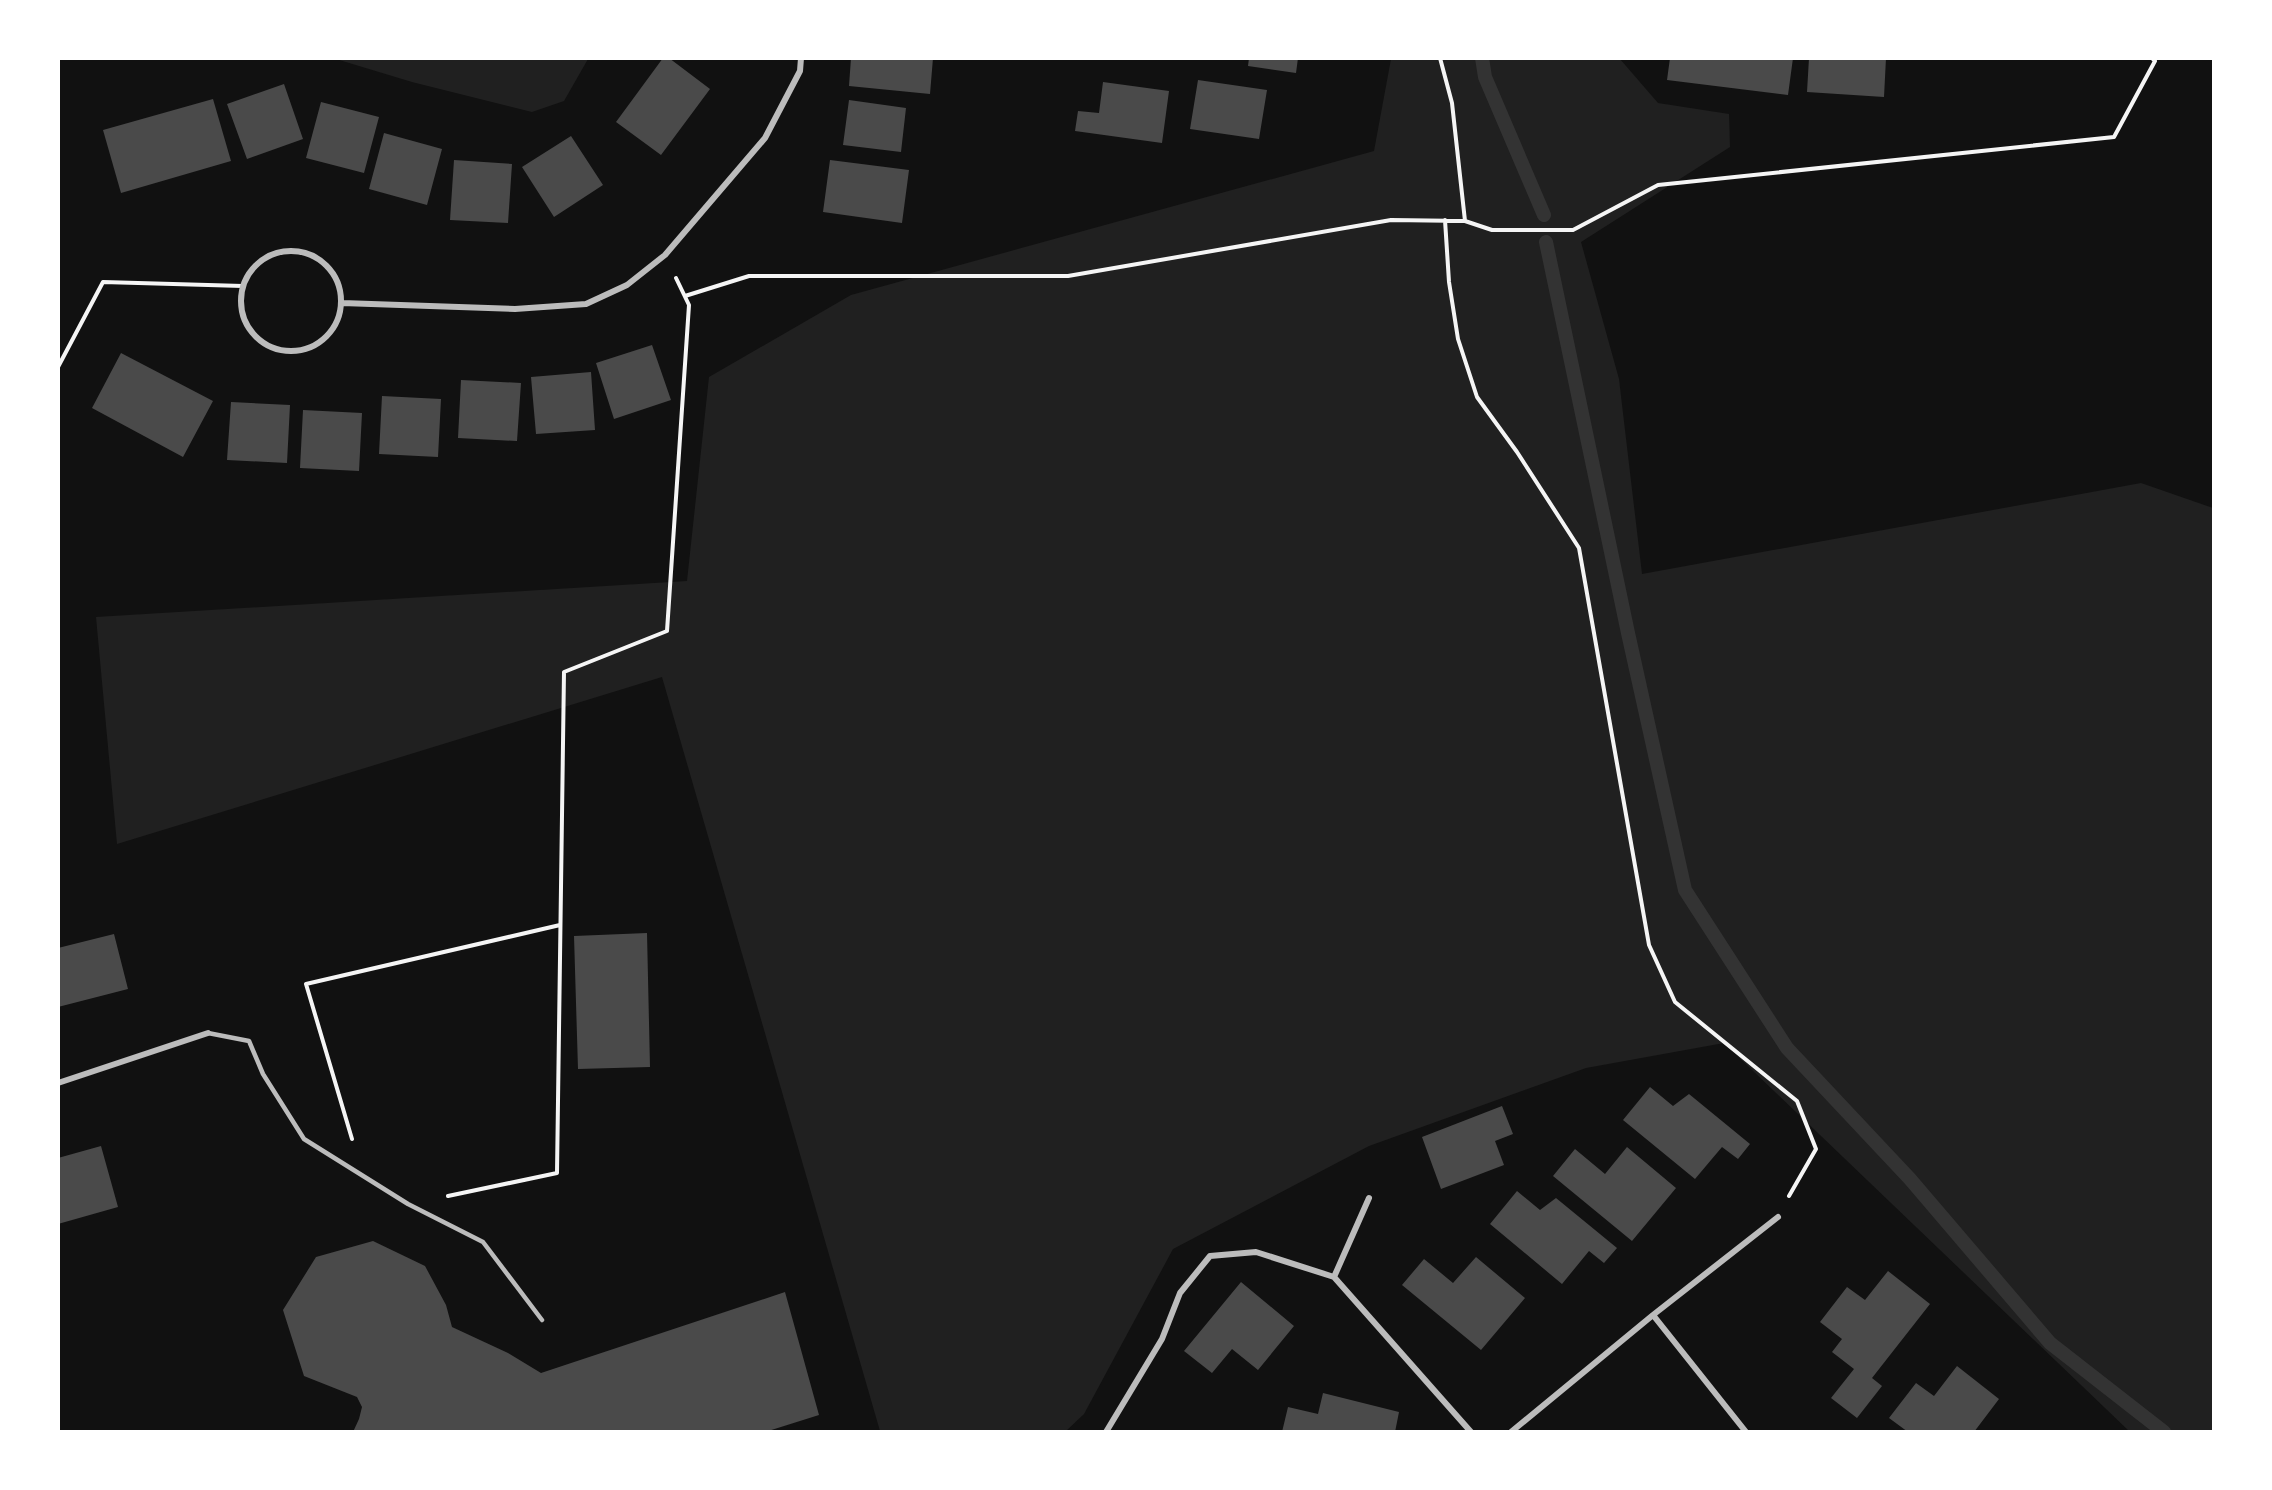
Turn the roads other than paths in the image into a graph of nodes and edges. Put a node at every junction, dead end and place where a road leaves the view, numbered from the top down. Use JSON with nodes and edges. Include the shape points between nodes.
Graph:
{"nodes":[{"id":1,"x":801,"y":58,"type":"edge"},
{"id":2,"x":342,"y":303,"type":"junction"},
{"id":3,"x":208,"y":1033,"type":"joint"},
{"id":4,"x":58,"y":1083,"type":"edge"},
{"id":5,"x":1369,"y":1198,"type":"dead end"},
{"id":6,"x":1778,"y":1217,"type":"road end"},
{"id":7,"x":1334,"y":1277,"type":"junction"},
{"id":8,"x":1653,"y":1315,"type":"junction"},
{"id":9,"x":542,"y":1320,"type":"dead end"},
{"id":10,"x":1106,"y":1431,"type":"edge"},
{"id":11,"x":1471,"y":1431,"type":"edge"},
{"id":12,"x":1512,"y":1431,"type":"edge"},
{"id":13,"x":1746,"y":1431,"type":"edge"}],
"edges":[{"from":1,"to":2,"type":"street","via":[[800,71],[765,138],[665,255],[627,285],[586,304],[515,309]]},
{"from":2,"to":2,"type":"street","via":[[340,287],[322,261],[292,251],[262,260],[243,286],[241,302],[244,319],[253,334],[266,345],[283,351],[300,351],[316,345],[338,320]]},
{"from":3,"to":4,"type":"street"},
{"from":3,"to":9,"type":"lane","via":[[249,1041],[263,1074],[304,1139],[408,1204],[483,1242]]},
{"from":5,"to":7,"type":"street"},
{"from":6,"to":8,"type":"street"},
{"from":7,"to":10,"type":"street","via":[[1256,1252],[1210,1256],[1180,1293],[1162,1339]]},
{"from":7,"to":11,"type":"street"},
{"from":8,"to":12,"type":"street"},
{"from":8,"to":13,"type":"street"}]}
